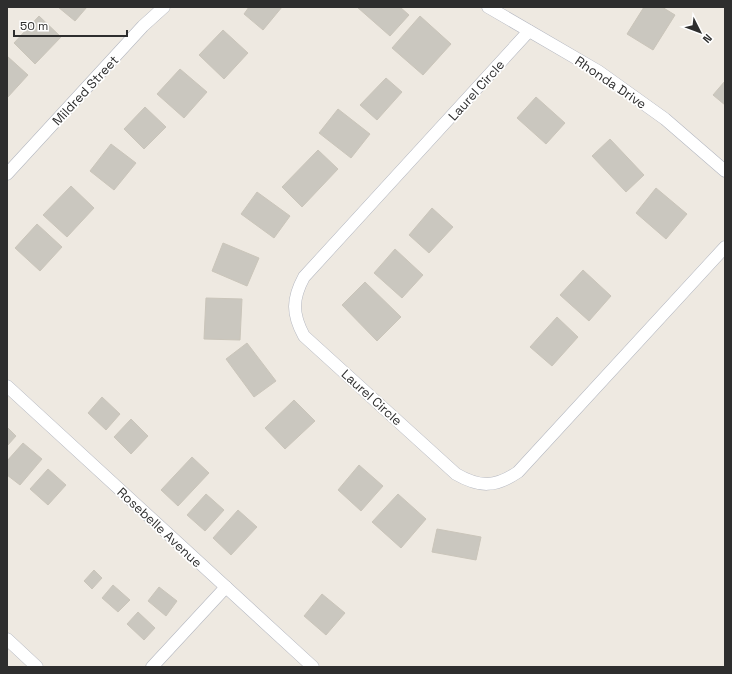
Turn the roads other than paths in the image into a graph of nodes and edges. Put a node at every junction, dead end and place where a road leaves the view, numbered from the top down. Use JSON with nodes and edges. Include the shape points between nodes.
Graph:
{"nodes":[{"id":1,"x":164,"y":7,"type":"edge"},
{"id":2,"x":488,"y":7,"type":"edge"},
{"id":3,"x":529,"y":31,"type":"junction"},
{"id":4,"x":725,"y":171,"type":"edge"},
{"id":5,"x":7,"y":174,"type":"edge"},
{"id":6,"x":725,"y":247,"type":"edge"},
{"id":7,"x":7,"y":386,"type":"edge"},
{"id":8,"x":226,"y":587,"type":"junction"},
{"id":9,"x":7,"y":639,"type":"edge"},
{"id":10,"x":37,"y":667,"type":"edge"},
{"id":11,"x":152,"y":667,"type":"edge"},
{"id":12,"x":313,"y":667,"type":"edge"}],
"edges":[{"from":1,"to":5,"type":"street","name":"Mildred Street","via":[[143,26]]},
{"from":2,"to":3,"type":"street","name":"Rhonda Drive"},
{"from":3,"to":4,"type":"street","name":"Rhonda Drive","via":[[604,76],[665,120]]},
{"from":3,"to":6,"type":"street","name":"Laurel Circle","via":[[304,277],[298,288],[295,312],[304,336],[456,474],[467,481],[480,484],[496,483],[518,472]]},
{"from":7,"to":8,"type":"street","name":"Rosebelle Avenue"},
{"from":8,"to":11,"type":"street"},
{"from":8,"to":12,"type":"street","name":"Rosebelle Avenue"},
{"from":9,"to":10,"type":"street"}]}
